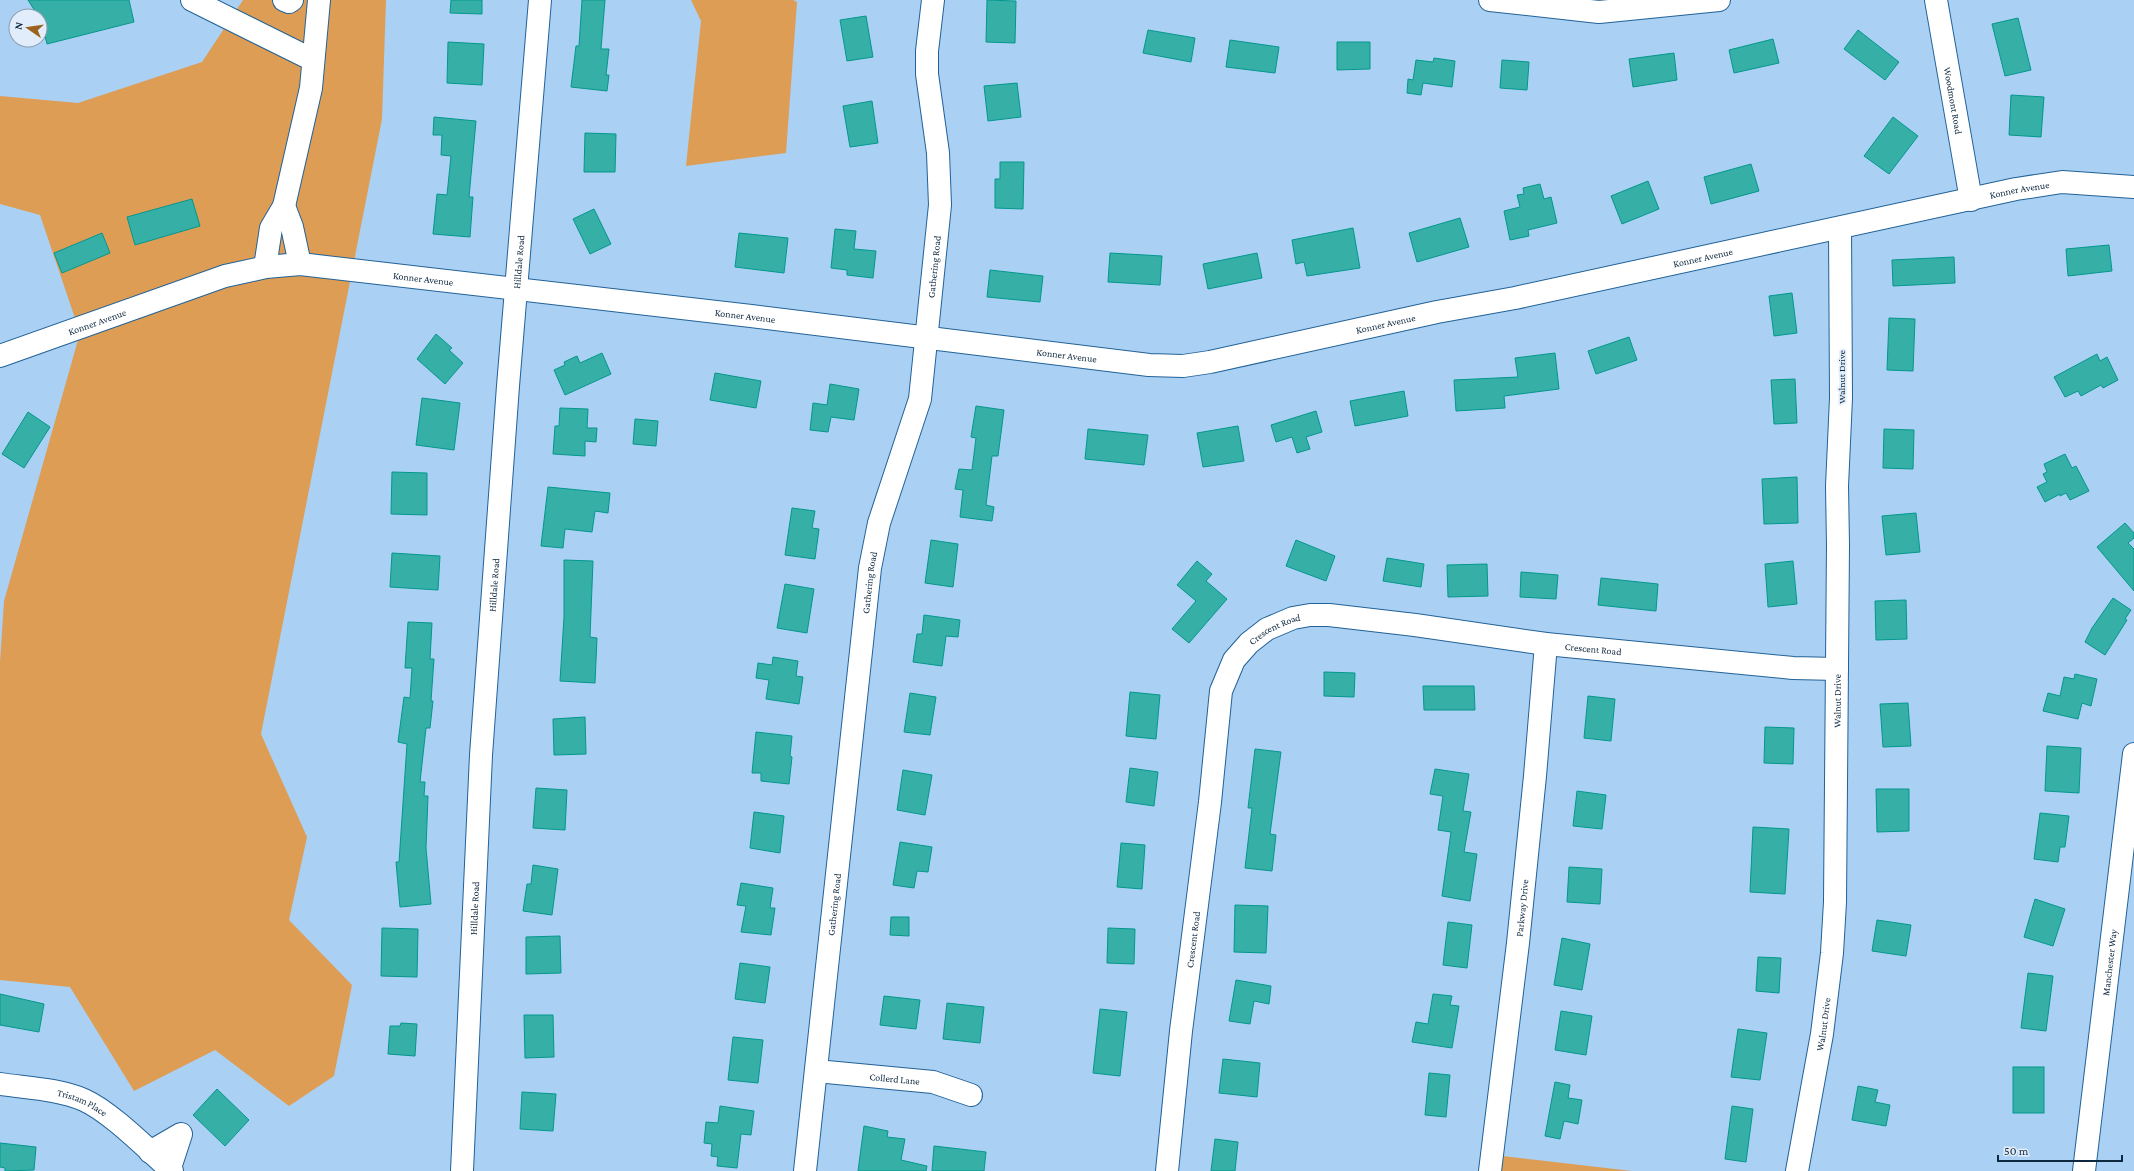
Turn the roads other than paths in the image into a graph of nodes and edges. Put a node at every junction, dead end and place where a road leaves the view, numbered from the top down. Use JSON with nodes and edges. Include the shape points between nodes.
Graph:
{"nodes":[{"id":1,"x":192,"y":0,"type":"edge"},
{"id":2,"x":284,"y":0,"type":"edge"},
{"id":3,"x":292,"y":0,"type":"edge"},
{"id":4,"x":540,"y":0,"type":"edge"},
{"id":5,"x":933,"y":0,"type":"edge"},
{"id":6,"x":1490,"y":0,"type":"edge"},
{"id":7,"x":1719,"y":0,"type":"edge"},
{"id":8,"x":1936,"y":0,"type":"edge"},
{"id":9,"x":316,"y":1,"type":"edge"},
{"id":10,"x":313,"y":60,"type":"junction"},
{"id":11,"x":2134,"y":187,"type":"edge"},
{"id":12,"x":1971,"y":200,"type":"junction"},
{"id":13,"x":284,"y":206,"type":"junction"},
{"id":14,"x":1840,"y":228,"type":"junction"},
{"id":15,"x":300,"y":264,"type":"junction"},
{"id":16,"x":265,"y":267,"type":"junction"},
{"id":17,"x":516,"y":289,"type":"junction"},
{"id":18,"x":925,"y":339,"type":"junction"},
{"id":19,"x":0,"y":356,"type":"edge"},
{"id":20,"x":1546,"y":644,"type":"junction"},
{"id":21,"x":1837,"y":669,"type":"junction"},
{"id":22,"x":2134,"y":754,"type":"edge"},
{"id":23,"x":816,"y":1071,"type":"junction"},
{"id":24,"x":0,"y":1084,"type":"edge"},
{"id":25,"x":971,"y":1095,"type":"dead end"},
{"id":26,"x":150,"y":1152,"type":"junction"},
{"id":27,"x":170,"y":1170,"type":"edge"},
{"id":28,"x":462,"y":1171,"type":"edge"},
{"id":29,"x":805,"y":1171,"type":"edge"},
{"id":30,"x":1167,"y":1171,"type":"edge"},
{"id":31,"x":1490,"y":1171,"type":"edge"},
{"id":32,"x":1797,"y":1171,"type":"edge"},
{"id":33,"x":2084,"y":1171,"type":"edge"}],
"edges":[{"from":1,"to":10,"type":"street"},
{"from":2,"to":3,"type":"street"},
{"from":4,"to":17,"type":"street","name":"Hilldale Road"},
{"from":5,"to":18,"type":"street","name":"Gathering Road","via":[[927,74],[938,153],[940,205]]},
{"from":6,"to":7,"type":"street","via":[[1599,12]]},
{"from":8,"to":12,"type":"street","name":"Woodmont Road"},
{"from":9,"to":10,"type":"street"},
{"from":10,"to":13,"type":"street","via":[[311,88]]},
{"from":11,"to":12,"type":"street","name":"Konner Avenue","via":[[2062,182]]},
{"from":12,"to":14,"type":"street","name":"Konner Avenue"},
{"from":13,"to":15,"type":"street","via":[[292,227]]},
{"from":13,"to":16,"type":"street","via":[[271,228]]},
{"from":14,"to":18,"type":"street","name":"Konner Avenue","via":[[1183,366],[1149,365]]},
{"from":14,"to":21,"type":"street","name":"Walnut Drive","via":[[1841,398],[1837,486]]},
{"from":15,"to":16,"type":"street","name":"Konner Avenue"},
{"from":15,"to":17,"type":"street","name":"Konner Avenue"},
{"from":16,"to":19,"type":"street","name":"Konner Avenue","via":[[225,276]]},
{"from":17,"to":18,"type":"street","name":"Konner Avenue"},
{"from":17,"to":28,"type":"street","name":"Hilldale Road","via":[[481,755]]},
{"from":18,"to":23,"type":"street","name":"Gathering Road","via":[[920,399],[879,523],[870,568]]},
{"from":20,"to":21,"type":"street","name":"Crescent Road","via":[[1793,668]]},
{"from":20,"to":30,"type":"street","name":"Crescent Road","via":[[1415,625],[1310,615],[1293,618],[1267,629],[1249,643],[1234,660],[1224,680],[1219,702],[1210,802],[1181,1030]]},
{"from":20,"to":31,"type":"street","name":"Parkway Drive","via":[[1518,943]]},
{"from":21,"to":32,"type":"street","name":"Walnut Drive","via":[[1835,902],[1832,953],[1822,1034]]},
{"from":22,"to":33,"type":"street","name":"Manchester Way"},
{"from":23,"to":25,"type":"street","name":"Collerd Lane","via":[[933,1082]]},
{"from":23,"to":29,"type":"street","name":"Gathering Road"},
{"from":24,"to":26,"type":"street","name":"Tristam Place","via":[[64,1094],[84,1100],[101,1109]]},
{"from":26,"to":27,"type":"street","name":"Tristam Place"},
{"from":26,"to":27,"type":"street","via":[[181,1134]]}]}
